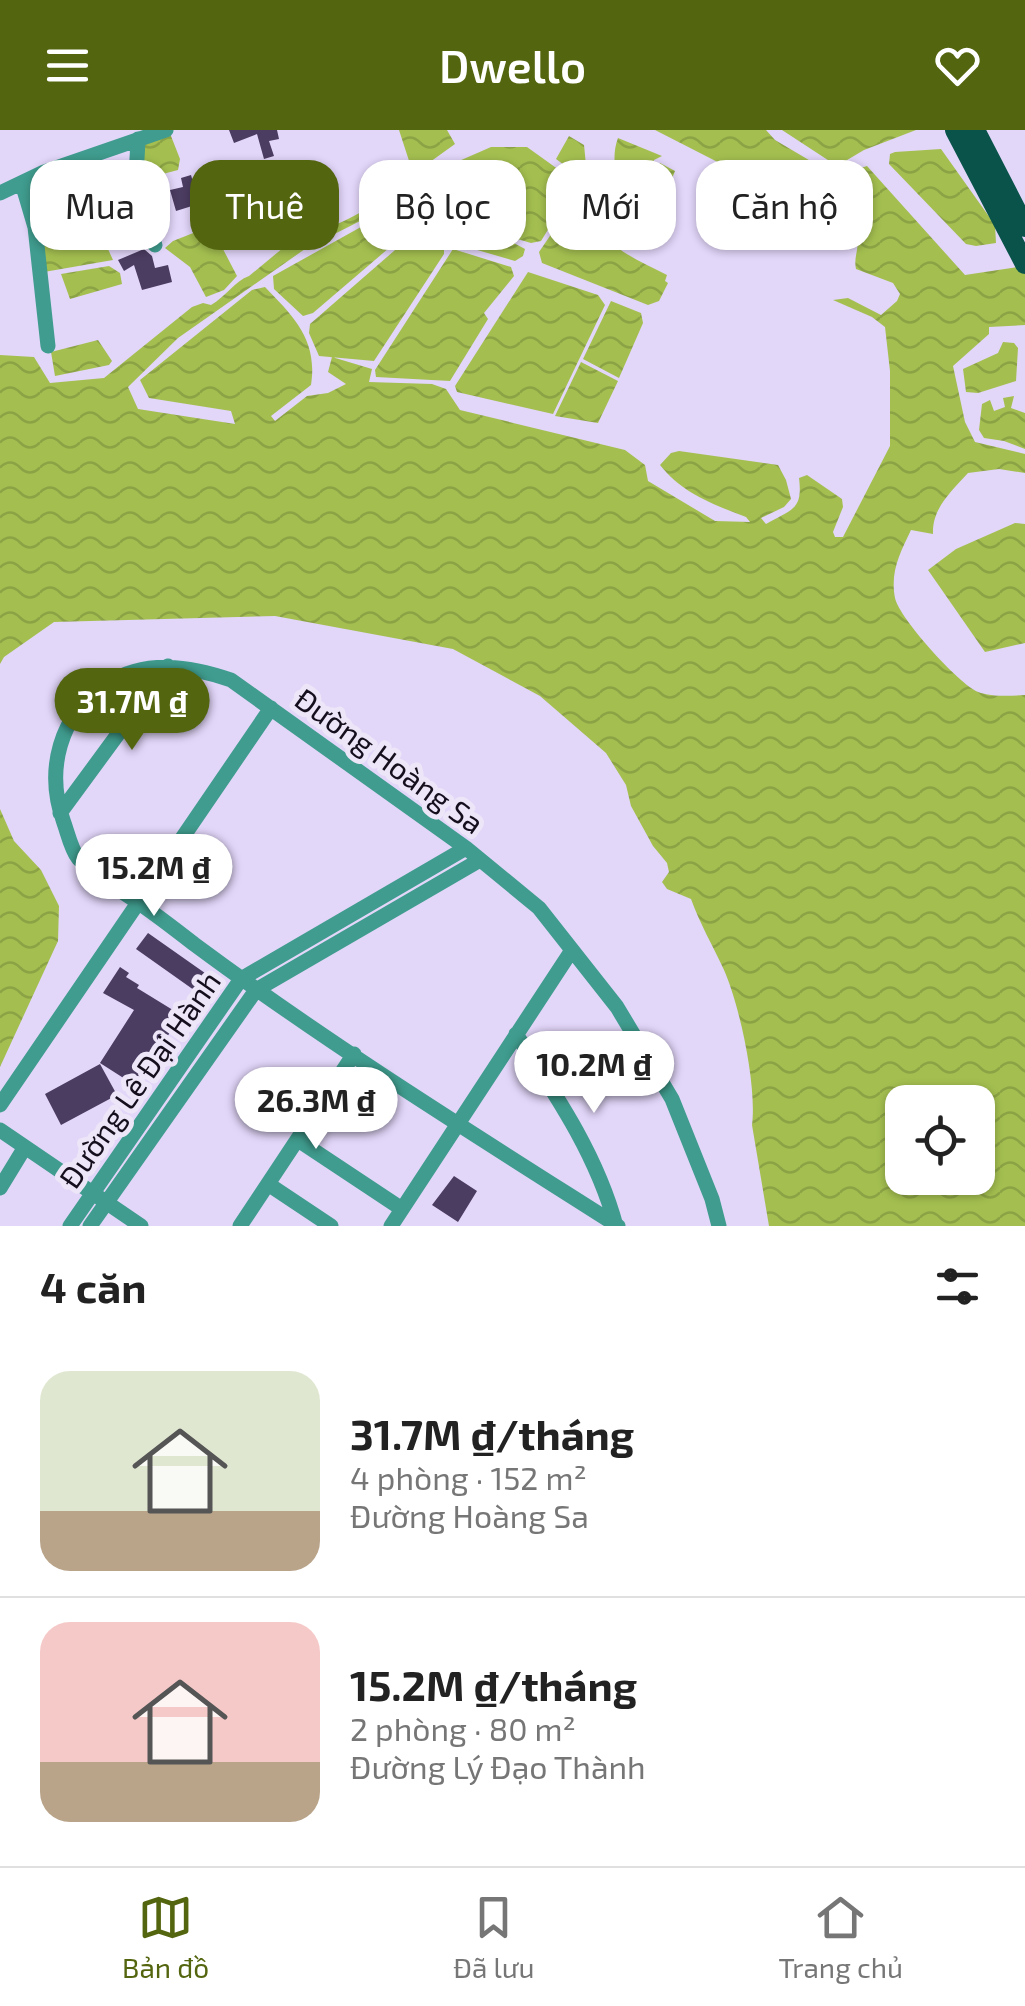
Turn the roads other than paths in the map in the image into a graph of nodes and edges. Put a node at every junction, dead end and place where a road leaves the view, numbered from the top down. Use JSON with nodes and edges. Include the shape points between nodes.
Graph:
{"nodes":[{"id":1,"x":166,"y":130,"type":"edge"},
{"id":2,"x":956,"y":130,"type":"edge"},
{"id":3,"x":976,"y":130,"type":"edge"},
{"id":4,"x":138,"y":140,"type":"junction"},
{"id":5,"x":137,"y":160,"type":"edge"},
{"id":6,"x":22,"y":183,"type":"junction"},
{"id":7,"x":0,"y":193,"type":"edge"},
{"id":8,"x":1025,"y":227,"type":"edge"},
{"id":9,"x":1025,"y":264,"type":"edge"},
{"id":10,"x":48,"y":346,"type":"dead end"},
{"id":11,"x":168,"y":666,"type":"junction"},
{"id":12,"x":271,"y":708,"type":"junction"},
{"id":13,"x":60,"y":813,"type":"junction"},
{"id":14,"x":466,"y":848,"type":"junction"},
{"id":15,"x":480,"y":860,"type":"junction"},
{"id":16,"x":138,"y":902,"type":"junction"},
{"id":17,"x":572,"y":950,"type":"junction"},
{"id":18,"x":241,"y":979,"type":"junction"},
{"id":19,"x":256,"y":990,"type":"junction"},
{"id":20,"x":516,"y":1034,"type":"junction"},
{"id":21,"x":354,"y":1054,"type":"junction"},
{"id":22,"x":0,"y":1105,"type":"edge"},
{"id":23,"x":458,"y":1124,"type":"junction"},
{"id":24,"x":0,"y":1130,"type":"edge"},
{"id":25,"x":298,"y":1140,"type":"junction"},
{"id":26,"x":26,"y":1147,"type":"junction"},
{"id":27,"x":2,"y":1179,"type":"edge"},
{"id":28,"x":268,"y":1184,"type":"junction"},
{"id":29,"x":98,"y":1197,"type":"junction"},
{"id":30,"x":402,"y":1209,"type":"junction"},
{"id":31,"x":70,"y":1226,"type":"edge"},
{"id":32,"x":90,"y":1226,"type":"edge"},
{"id":33,"x":141,"y":1226,"type":"edge"},
{"id":34,"x":240,"y":1226,"type":"edge"},
{"id":35,"x":331,"y":1226,"type":"edge"},
{"id":36,"x":391,"y":1226,"type":"edge"},
{"id":37,"x":617,"y":1226,"type":"edge"},
{"id":38,"x":719,"y":1226,"type":"edge"}],
"edges":[{"from":1,"to":4,"type":"street"},
{"from":2,"to":9,"type":"main road"},
{"from":3,"to":8,"type":"main road"},
{"from":4,"to":5,"type":"street"},
{"from":4,"to":6,"type":"street"},
{"from":6,"to":7,"type":"street"},
{"from":6,"to":10,"type":"street","via":[[35,227]]},
{"from":11,"to":12,"type":"street","name":"Đường Hoàng Sa","via":[[230,680]]},
{"from":11,"to":13,"type":"street"},
{"from":11,"to":13,"type":"street","name":"Đường Hoàng Sa","via":[[135,670],[88,696],[62,733],[53,777]]},
{"from":12,"to":14,"type":"street","name":"Đường Hoàng Sa"},
{"from":12,"to":16,"type":"street"},
{"from":13,"to":16,"type":"street","name":"Đường Hoàng Sa","via":[[76,855]]},
{"from":14,"to":15,"type":"street","name":"Đường Hoàng Sa"},
{"from":14,"to":18,"type":"street","name":"Đường Lê Đại Hành"},
{"from":15,"to":17,"type":"street","name":"Đường Hoàng Sa","via":[[539,908]]},
{"from":15,"to":19,"type":"street","name":"Đường Lê Đại Hành"},
{"from":16,"to":18,"type":"street","name":"Đường Hoàng Sa"},
{"from":16,"to":22,"type":"street"},
{"from":17,"to":20,"type":"street"},
{"from":17,"to":38,"type":"street","name":"Đường Hoàng Sa","via":[[617,1006],[672,1099]]},
{"from":18,"to":19,"type":"street","name":"Đường Hoàng Sa"},
{"from":18,"to":29,"type":"street","name":"Đường Lê Đại Hành"},
{"from":19,"to":21,"type":"street","name":"Đường Hoàng Sa"},
{"from":19,"to":29,"type":"street","name":"Đường Lê Đại Hành"},
{"from":20,"to":23,"type":"street"},
{"from":20,"to":37,"type":"street","via":[[595,1163]]},
{"from":21,"to":23,"type":"street","name":"Đường Hoàng Sa"},
{"from":21,"to":25,"type":"street"},
{"from":23,"to":30,"type":"street"},
{"from":23,"to":37,"type":"street","name":"Đường Hoàng Sa"},
{"from":24,"to":26,"type":"street"},
{"from":25,"to":28,"type":"street"},
{"from":25,"to":30,"type":"street"},
{"from":26,"to":27,"type":"street"},
{"from":26,"to":29,"type":"street"},
{"from":28,"to":34,"type":"street"},
{"from":28,"to":35,"type":"street"},
{"from":29,"to":31,"type":"street","name":"Đường Lê Đại Hành"},
{"from":29,"to":32,"type":"street","name":"Đường Lê Đại Hành"},
{"from":29,"to":33,"type":"street"},
{"from":30,"to":36,"type":"street"}]}
